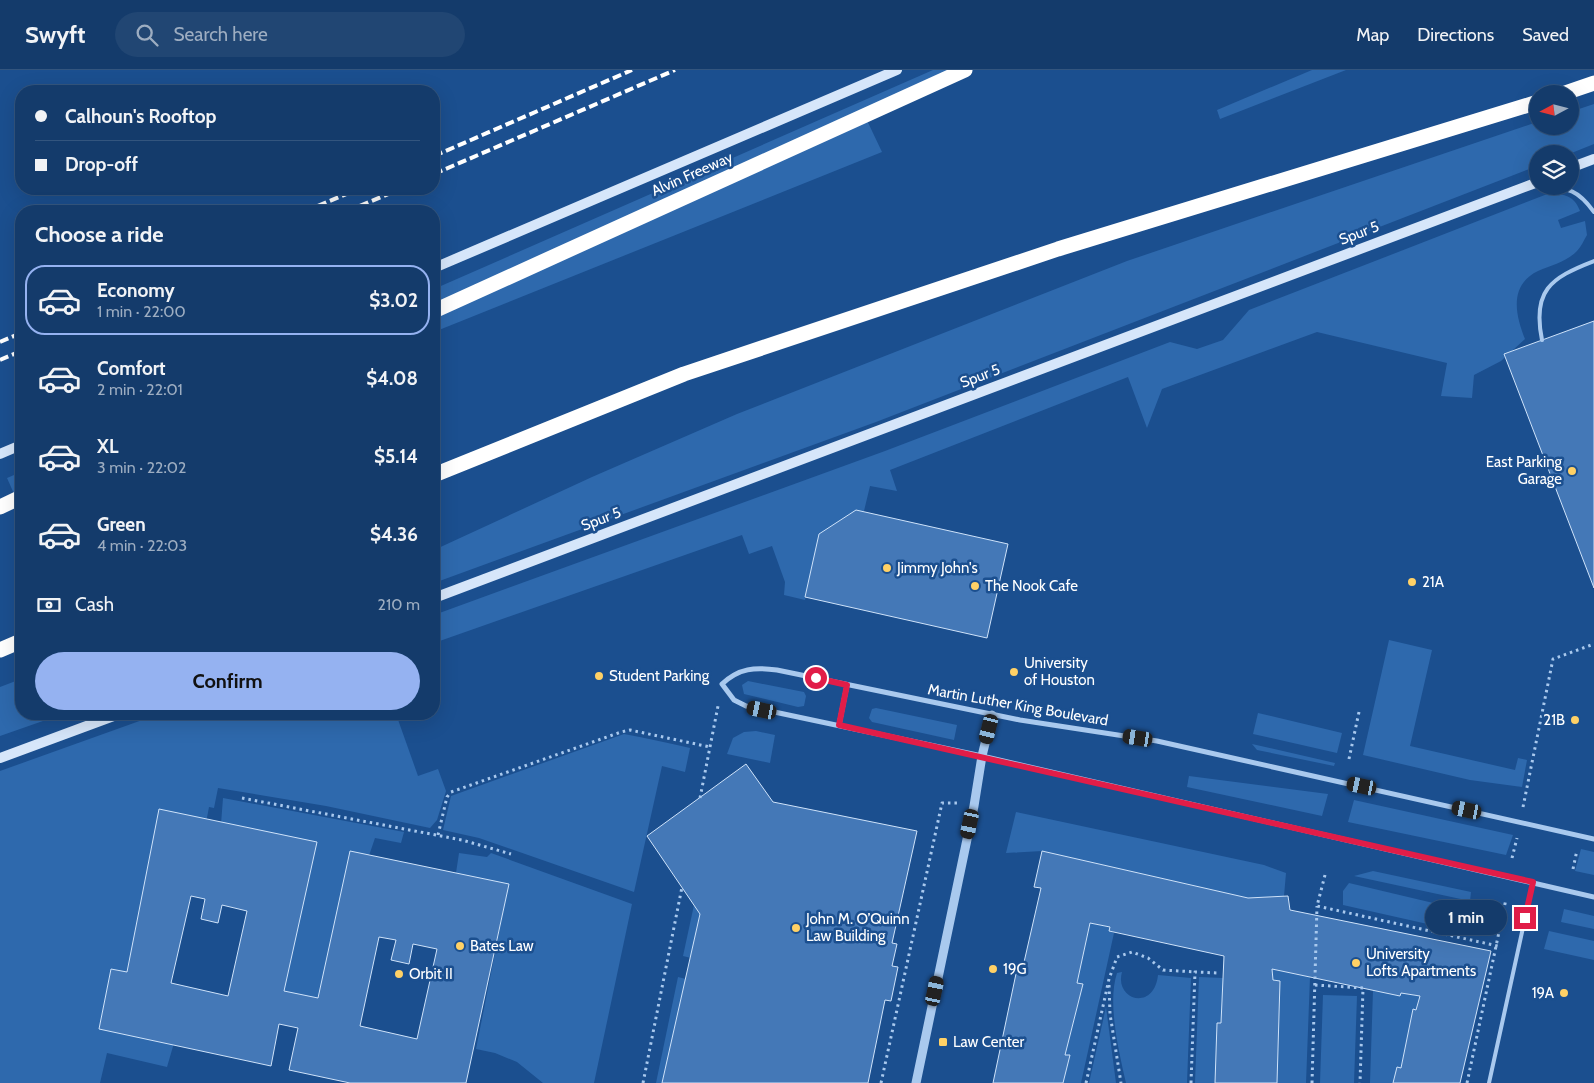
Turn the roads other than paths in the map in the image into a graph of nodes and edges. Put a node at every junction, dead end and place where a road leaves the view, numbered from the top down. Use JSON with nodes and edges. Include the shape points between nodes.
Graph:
{"nodes":[{"id":1,"x":897,"y":70,"type":"edge"},
{"id":2,"x":965,"y":70,"type":"edge"},
{"id":3,"x":1594,"y":83,"type":"edge"},
{"id":4,"x":1579,"y":88,"type":"edge"},
{"id":5,"x":1529,"y":105,"type":"edge"},
{"id":6,"x":1594,"y":158,"type":"edge"},
{"id":7,"x":1579,"y":164,"type":"edge"},
{"id":8,"x":1529,"y":186,"type":"edge"},
{"id":9,"x":1579,"y":195,"type":"edge"},
{"id":10,"x":1594,"y":212,"type":"edge"},
{"id":11,"x":1594,"y":261,"type":"edge"},
{"id":12,"x":440,"y":265,"type":"edge"},
{"id":13,"x":440,"y":308,"type":"edge"},
{"id":14,"x":1542,"y":340,"type":"dead end"},
{"id":15,"x":15,"y":448,"type":"edge"},
{"id":16,"x":0,"y":454,"type":"edge"},
{"id":17,"x":440,"y":473,"type":"edge"},
{"id":18,"x":15,"y":500,"type":"edge"},
{"id":19,"x":0,"y":507,"type":"edge"},
{"id":20,"x":440,"y":596,"type":"edge"},
{"id":21,"x":15,"y":644,"type":"edge"},
{"id":22,"x":0,"y":650,"type":"edge"},
{"id":23,"x":847,"y":685,"type":"junction"},
{"id":24,"x":992,"y":715,"type":"junction"},
{"id":25,"x":103,"y":720,"type":"edge"},
{"id":26,"x":839,"y":725,"type":"junction"},
{"id":27,"x":982,"y":756,"type":"junction"},
{"id":28,"x":0,"y":758,"type":"edge"},
{"id":29,"x":1594,"y":839,"type":"edge"},
{"id":30,"x":1533,"y":882,"type":"junction"},
{"id":31,"x":1594,"y":896,"type":"edge"},
{"id":32,"x":916,"y":1083,"type":"edge"},
{"id":33,"x":1489,"y":1083,"type":"edge"}],
"edges":[{"from":1,"to":12,"type":"main road"},
{"from":2,"to":13,"type":"highway","name":"Alvin Freeway"},
{"from":3,"to":4,"type":"highway"},
{"from":5,"to":17,"type":"highway","via":[[1058,249],[684,374]]},
{"from":6,"to":7,"type":"main road"},
{"from":8,"to":20,"type":"main road","name":"Spur 5"},
{"from":9,"to":10,"type":"lane"},
{"from":11,"to":14,"type":"lane","via":[[1559,278],[1542,294],[1538,312]]},
{"from":15,"to":16,"type":"main road"},
{"from":18,"to":19,"type":"highway"},
{"from":21,"to":22,"type":"highway"},
{"from":23,"to":24,"type":"street","name":"Martin Luther King Boulevard"},
{"from":23,"to":26,"type":"street"},
{"from":23,"to":26,"type":"street","name":"Martin Luther King Boulevard","via":[[760,668],[742,670],[722,684],[734,700],[746,706]]},
{"from":24,"to":27,"type":"street"},
{"from":24,"to":29,"type":"street","name":"Martin Luther King Boulevard","via":[[1157,741]]},
{"from":25,"to":28,"type":"main road"},
{"from":26,"to":27,"type":"street"},
{"from":27,"to":30,"type":"street"},
{"from":27,"to":32,"type":"street"},
{"from":30,"to":31,"type":"street"},
{"from":30,"to":33,"type":"lane"}]}
